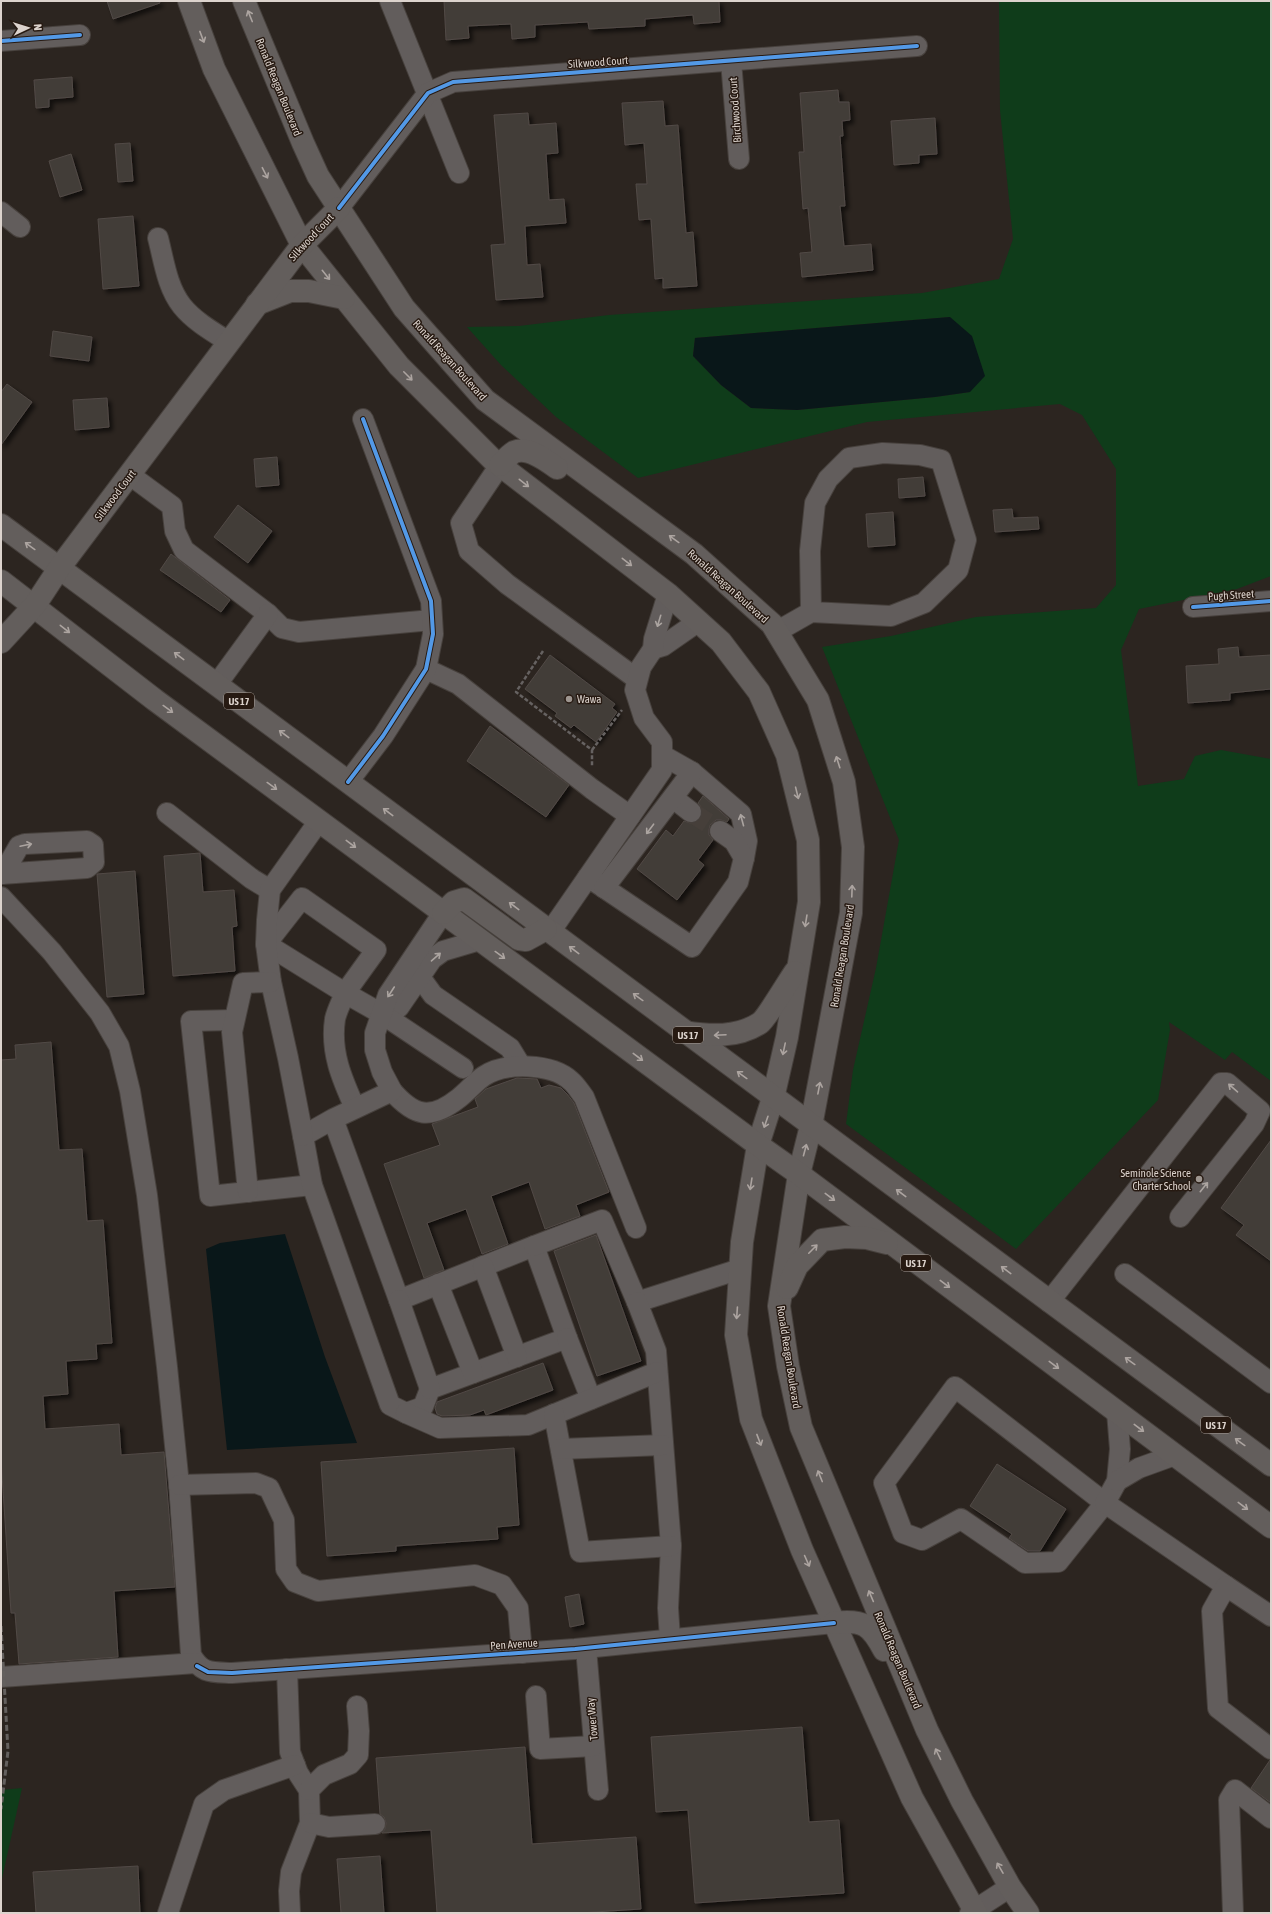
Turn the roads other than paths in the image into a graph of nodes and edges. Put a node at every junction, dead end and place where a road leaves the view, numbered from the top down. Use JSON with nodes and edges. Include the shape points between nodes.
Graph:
{"nodes":[{"id":1,"x":189,"y":1,"type":"edge"},
{"id":2,"x":244,"y":1,"type":"edge"},
{"id":3,"x":390,"y":1,"type":"edge"},
{"id":4,"x":80,"y":35,"type":"dead end"},
{"id":5,"x":1,"y":41,"type":"edge"},
{"id":6,"x":917,"y":46,"type":"dead end"},
{"id":7,"x":731,"y":61,"type":"junction"},
{"id":8,"x":428,"y":93,"type":"junction"},
{"id":9,"x":738,"y":159,"type":"dead end"},
{"id":10,"x":459,"y":173,"type":"dead end"},
{"id":11,"x":339,"y":208,"type":"junction"},
{"id":12,"x":1,"y":212,"type":"edge"},
{"id":13,"x":20,"y":227,"type":"dead end"},
{"id":14,"x":158,"y":238,"type":"dead end"},
{"id":15,"x":302,"y":245,"type":"junction"},
{"id":16,"x":344,"y":298,"type":"junction"},
{"id":17,"x":257,"y":304,"type":"junction"},
{"id":18,"x":229,"y":342,"type":"junction"},
{"id":19,"x":362,"y":419,"type":"dead end"},
{"id":20,"x":500,"y":465,"type":"junction"},
{"id":21,"x":130,"y":475,"type":"junction"},
{"id":22,"x":639,"y":513,"type":"junction"},
{"id":23,"x":1,"y":525,"type":"edge"},
{"id":24,"x":60,"y":567,"type":"junction"},
{"id":25,"x":1,"y":581,"type":"edge"},
{"id":26,"x":668,"y":594,"type":"junction"},
{"id":27,"x":1271,"y":601,"type":"edge"},
{"id":28,"x":35,"y":605,"type":"junction"},
{"id":29,"x":1193,"y":607,"type":"dead end"},
{"id":30,"x":811,"y":612,"type":"junction"},
{"id":31,"x":268,"y":614,"type":"junction"},
{"id":32,"x":432,"y":620,"type":"junction"},
{"id":33,"x":699,"y":621,"type":"junction"},
{"id":34,"x":776,"y":632,"type":"junction"},
{"id":35,"x":1,"y":642,"type":"edge"},
{"id":36,"x":653,"y":649,"type":"junction"},
{"id":37,"x":426,"y":669,"type":"junction"},
{"id":38,"x":637,"y":680,"type":"junction"},
{"id":39,"x":217,"y":684,"type":"junction"},
{"id":40,"x":662,"y":754,"type":"junction"},
{"id":41,"x":692,"y":772,"type":"junction"},
{"id":42,"x":348,"y":782,"type":"junction"},
{"id":43,"x":673,"y":798,"type":"junction"},
{"id":44,"x":691,"y":812,"type":"tunnel mouth"},
{"id":45,"x":167,"y":814,"type":"dead end"},
{"id":46,"x":630,"y":816,"type":"junction"},
{"id":47,"x":319,"y":821,"type":"junction"},
{"id":48,"x":720,"y":831,"type":"tunnel mouth"},
{"id":49,"x":744,"y":858,"type":"junction"},
{"id":50,"x":588,"y":877,"type":"junction"},
{"id":51,"x":604,"y":888,"type":"junction"},
{"id":52,"x":270,"y":890,"type":"junction"},
{"id":53,"x":1,"y":897,"type":"edge"},
{"id":54,"x":444,"y":913,"type":"junction"},
{"id":55,"x":548,"y":931,"type":"junction"},
{"id":56,"x":480,"y":940,"type":"junction"},
{"id":57,"x":266,"y":944,"type":"junction"},
{"id":58,"x":798,"y":968,"type":"junction"},
{"id":59,"x":420,"y":977,"type":"junction"},
{"id":60,"x":271,"y":982,"type":"junction"},
{"id":61,"x":345,"y":993,"type":"junction"},
{"id":62,"x":382,"y":1014,"type":"junction"},
{"id":63,"x":234,"y":1020,"type":"junction"},
{"id":64,"x":684,"y":1032,"type":"junction"},
{"id":65,"x":521,"y":1066,"type":"junction"},
{"id":66,"x":463,"y":1068,"type":"dead end"},
{"id":67,"x":392,"y":1091,"type":"junction"},
{"id":68,"x":774,"y":1098,"type":"junction"},
{"id":69,"x":355,"y":1108,"type":"junction"},
{"id":70,"x":333,"y":1119,"type":"junction"},
{"id":71,"x":811,"y":1126,"type":"junction"},
{"id":72,"x":303,"y":1136,"type":"junction"},
{"id":73,"x":758,"y":1145,"type":"junction"},
{"id":74,"x":799,"y":1174,"type":"junction"},
{"id":75,"x":312,"y":1185,"type":"junction"},
{"id":76,"x":248,"y":1192,"type":"junction"},
{"id":77,"x":1180,"y":1218,"type":"dead end"},
{"id":78,"x":636,"y":1228,"type":"dead end"},
{"id":79,"x":892,"y":1245,"type":"junction"},
{"id":80,"x":534,"y":1246,"type":"junction"},
{"id":81,"x":483,"y":1266,"type":"junction"},
{"id":82,"x":740,"y":1269,"type":"junction"},
{"id":83,"x":1125,"y":1274,"type":"dead end"},
{"id":84,"x":438,"y":1284,"type":"junction"},
{"id":85,"x":399,"y":1300,"type":"junction"},
{"id":86,"x":637,"y":1302,"type":"junction"},
{"id":87,"x":1049,"y":1302,"type":"junction"},
{"id":88,"x":779,"y":1306,"type":"junction"},
{"id":89,"x":567,"y":1338,"type":"junction"},
{"id":90,"x":517,"y":1357,"type":"junction"},
{"id":91,"x":657,"y":1372,"type":"junction"},
{"id":92,"x":473,"y":1373,"type":"junction"},
{"id":93,"x":1271,"y":1383,"type":"edge"},
{"id":94,"x":430,"y":1389,"type":"junction"},
{"id":95,"x":591,"y":1399,"type":"junction"},
{"id":96,"x":1117,"y":1412,"type":"junction"},
{"id":97,"x":406,"y":1413,"type":"junction"},
{"id":98,"x":554,"y":1414,"type":"junction"},
{"id":99,"x":663,"y":1445,"type":"junction"},
{"id":100,"x":561,"y":1449,"type":"junction"},
{"id":101,"x":1175,"y":1455,"type":"junction"},
{"id":102,"x":1271,"y":1465,"type":"edge"},
{"id":103,"x":1117,"y":1481,"type":"junction"},
{"id":104,"x":179,"y":1485,"type":"junction"},
{"id":105,"x":1105,"y":1503,"type":"junction"},
{"id":106,"x":1271,"y":1527,"type":"edge"},
{"id":107,"x":671,"y":1546,"type":"junction"},
{"id":108,"x":1226,"y":1586,"type":"junction"},
{"id":109,"x":1271,"y":1616,"type":"edge"},
{"id":110,"x":834,"y":1623,"type":"junction"},
{"id":111,"x":670,"y":1639,"type":"junction"},
{"id":112,"x":586,"y":1648,"type":"junction"},
{"id":113,"x":522,"y":1652,"type":"junction"},
{"id":114,"x":196,"y":1665,"type":"junction"},
{"id":115,"x":287,"y":1669,"type":"junction"},
{"id":116,"x":1,"y":1677,"type":"edge"},
{"id":117,"x":536,"y":1696,"type":"dead end"},
{"id":118,"x":356,"y":1706,"type":"dead end"},
{"id":119,"x":927,"y":1730,"type":"junction"},
{"id":120,"x":594,"y":1746,"type":"junction"},
{"id":121,"x":1271,"y":1749,"type":"edge"},
{"id":122,"x":295,"y":1766,"type":"junction"},
{"id":123,"x":309,"y":1790,"type":"junction"},
{"id":124,"x":598,"y":1790,"type":"dead end"},
{"id":125,"x":1271,"y":1818,"type":"edge"},
{"id":126,"x":310,"y":1823,"type":"junction"},
{"id":127,"x":374,"y":1824,"type":"dead end"},
{"id":128,"x":1010,"y":1887,"type":"junction"},
{"id":129,"x":974,"y":1912,"type":"edge"},
{"id":130,"x":168,"y":1913,"type":"edge"},
{"id":131,"x":290,"y":1913,"type":"edge"},
{"id":132,"x":1028,"y":1913,"type":"edge"},
{"id":133,"x":1233,"y":1913,"type":"edge"}],
"edges":[{"from":1,"to":15,"type":"main road","one_way":true,"via":[[214,69]]},
{"from":11,"to":2,"type":"main road","name":"Ronald Reagan Boulevard","one_way":true,"via":[[310,158]]},
{"from":3,"to":8,"type":"street"},
{"from":4,"to":5,"type":"street"},
{"from":6,"to":7,"type":"street","name":"Silkwood Court"},
{"from":7,"to":8,"type":"street","name":"Silkwood Court","via":[[453,82]]},
{"from":7,"to":9,"type":"street","name":"Birchwood Court"},
{"from":8,"to":10,"type":"street"},
{"from":8,"to":11,"type":"street","name":"Silkwood Court"},
{"from":11,"to":15,"type":"main road","name":"Silkwood Court"},
{"from":11,"to":22,"type":"main road","name":"Ronald Reagan Boulevard","via":[[404,308],[485,400]]},
{"from":12,"to":13,"type":"street"},
{"from":14,"to":18,"type":"street","via":[[168,278],[182,306],[200,323]]},
{"from":15,"to":16,"type":"main road","one_way":true},
{"from":15,"to":17,"type":"main road","name":"Silkwood Court"},
{"from":16,"to":17,"type":"main road","via":[[309,291],[290,291]]},
{"from":16,"to":20,"type":"main road","one_way":true,"via":[[399,366]]},
{"from":17,"to":18,"type":"main road","name":"Silkwood Court"},
{"from":18,"to":21,"type":"main road","name":"Silkwood Court"},
{"from":19,"to":32,"type":"street","via":[[431,601]]},
{"from":20,"to":22,"type":"main road","via":[[515,452],[523,451],[537,455],[603,498]]},
{"from":20,"to":26,"type":"main road","one_way":true},
{"from":20,"to":38,"type":"street","via":[[462,523],[469,551],[507,584]]},
{"from":21,"to":24,"type":"main road","name":"Silkwood Court"},
{"from":21,"to":31,"type":"street","via":[[172,506],[175,531],[184,550]]},
{"from":34,"to":22,"type":"main road","name":"Ronald Reagan Boulevard","one_way":true,"via":[[772,624],[694,554]]},
{"from":24,"to":23,"type":"main road","number":"US 17","one_way":true},
{"from":24,"to":28,"type":"main road","name":"Silkwood Court"},
{"from":39,"to":24,"type":"main road","number":"US 17","one_way":true},
{"from":25,"to":28,"type":"main road","number":"US 17"},
{"from":26,"to":33,"type":"main road"},
{"from":26,"to":36,"type":"street","one_way":true},
{"from":27,"to":29,"type":"street","name":"Pugh Street"},
{"from":28,"to":35,"type":"main road","name":"Silkwood Court"},
{"from":28,"to":47,"type":"main road","number":"US 17","one_way":true,"via":[[155,700]]},
{"from":30,"to":30,"type":"street","via":[[891,616],[924,603],[958,570],[966,540],[941,460],[920,455],[883,453],[849,458],[828,479],[815,503],[810,552]]},
{"from":30,"to":34,"type":"street"},
{"from":31,"to":32,"type":"street","via":[[282,628],[299,632]]},
{"from":31,"to":39,"type":"street"},
{"from":32,"to":37,"type":"street","via":[[433,634]]},
{"from":33,"to":36,"type":"street","via":[[663,646]]},
{"from":33,"to":58,"type":"main road","one_way":true,"via":[[721,642],[759,692],[788,755],[808,840],[809,902]]},
{"from":71,"to":34,"type":"main road","name":"Ronald Reagan Boulevard","one_way":true,"via":[[851,913],[853,847],[844,782],[818,700]]},
{"from":36,"to":38,"type":"street","via":[[641,667]]},
{"from":37,"to":42,"type":"street","via":[[383,736]]},
{"from":37,"to":46,"type":"street","via":[[458,684]]},
{"from":38,"to":40,"type":"street","via":[[634,690],[644,718],[662,742]]},
{"from":42,"to":39,"type":"main road","number":"US 17","one_way":true},
{"from":40,"to":41,"type":"street"},
{"from":40,"to":46,"type":"street","via":[[662,770]]},
{"from":41,"to":43,"type":"street"},
{"from":49,"to":41,"type":"street","one_way":true,"via":[[747,841],[742,814]]},
{"from":55,"to":42,"type":"main road","number":"US 17","one_way":true},
{"from":43,"to":44,"type":"street"},
{"from":43,"to":51,"type":"street","one_way":true},
{"from":45,"to":52,"type":"street"},
{"from":46,"to":50,"type":"street"},
{"from":47,"to":52,"type":"street"},
{"from":47,"to":54,"type":"main road","number":"US 17","one_way":true},
{"from":48,"to":49,"type":"street","via":[[734,841]]},
{"from":49,"to":51,"type":"street","via":[[738,882],[692,947]]},
{"from":50,"to":51,"type":"street"},
{"from":50,"to":55,"type":"street"},
{"from":52,"to":57,"type":"street"},
{"from":53,"to":104,"type":"street","via":[[52,952],[100,1013],[119,1046],[130,1091],[147,1195]]},
{"from":54,"to":55,"type":"main road","via":[[454,902],[464,899],[518,939],[526,940]]},
{"from":54,"to":56,"type":"main road","number":"US 17"},
{"from":54,"to":62,"type":"street","one_way":true,"via":[[388,995]]},
{"from":64,"to":55,"type":"main road","number":"US 17","one_way":true},
{"from":59,"to":56,"type":"street","one_way":true,"via":[[432,960],[443,951]]},
{"from":56,"to":73,"type":"main road","number":"US 17","one_way":true},
{"from":57,"to":60,"type":"street"},
{"from":57,"to":61,"type":"street"},
{"from":57,"to":61,"type":"street","via":[[302,898],[376,950]]},
{"from":58,"to":64,"type":"main road","one_way":true,"via":[[761,1022],[727,1035],[708,1036]]},
{"from":58,"to":68,"type":"main road","one_way":true},
{"from":59,"to":62,"type":"street","via":[[399,1007],[393,1012]]},
{"from":59,"to":65,"type":"street","via":[[433,995],[510,1048]]},
{"from":60,"to":63,"type":"street","via":[[243,983]]},
{"from":60,"to":72,"type":"street"},
{"from":61,"to":62,"type":"street"},
{"from":61,"to":69,"type":"street","via":[[336,1018],[333,1041],[337,1066]]},
{"from":62,"to":66,"type":"street"},
{"from":62,"to":67,"type":"street","via":[[375,1032],[376,1050],[382,1072]]},
{"from":63,"to":76,"type":"street","via":[[232,1032]]},
{"from":63,"to":76,"type":"street","via":[[191,1021],[210,1196]]},
{"from":68,"to":64,"type":"main road","number":"US 17","one_way":true},
{"from":65,"to":67,"type":"street","via":[[499,1069],[485,1075],[459,1099],[426,1114],[414,1112],[405,1106]]},
{"from":65,"to":78,"type":"street","via":[[557,1072],[570,1080],[584,1097]]},
{"from":67,"to":69,"type":"street"},
{"from":68,"to":71,"type":"main road","number":"US 17"},
{"from":68,"to":73,"type":"main road","one_way":true},
{"from":69,"to":70,"type":"street"},
{"from":70,"to":72,"type":"street"},
{"from":70,"to":85,"type":"street"},
{"from":74,"to":71,"type":"main road","name":"Ronald Reagan Boulevard","one_way":true},
{"from":87,"to":71,"type":"main road","number":"US 17","one_way":true},
{"from":72,"to":75,"type":"street"},
{"from":73,"to":74,"type":"main road","number":"US 17"},
{"from":73,"to":82,"type":"main road","one_way":true},
{"from":74,"to":79,"type":"main road","number":"US 17","one_way":true},
{"from":74,"to":88,"type":"main road","name":"Ronald Reagan Boulevard"},
{"from":75,"to":76,"type":"street"},
{"from":75,"to":97,"type":"street","via":[[390,1405]]},
{"from":77,"to":87,"type":"street","one_way":true,"via":[[1254,1124],[1260,1111],[1227,1083],[1221,1083]]},
{"from":88,"to":79,"type":"main road","one_way":true,"via":[[797,1266],[822,1240],[844,1237],[867,1238]]},
{"from":79,"to":96,"type":"main road","number":"US 17","one_way":true},
{"from":80,"to":81,"type":"street"},
{"from":80,"to":86,"type":"street","via":[[602,1220]]},
{"from":80,"to":89,"type":"street"},
{"from":81,"to":84,"type":"street"},
{"from":81,"to":90,"type":"street"},
{"from":82,"to":86,"type":"street"},
{"from":82,"to":110,"type":"main road","one_way":true,"via":[[736,1335],[751,1419],[802,1550]]},
{"from":83,"to":93,"type":"street"},
{"from":84,"to":85,"type":"street"},
{"from":84,"to":92,"type":"street"},
{"from":85,"to":94,"type":"street"},
{"from":86,"to":91,"type":"street","via":[[656,1351]]},
{"from":102,"to":87,"type":"main road","number":"US 17","one_way":true},
{"from":119,"to":88,"type":"main road","name":"Ronald Reagan Boulevard","one_way":true,"via":[[801,1427]]},
{"from":89,"to":90,"type":"street"},
{"from":89,"to":95,"type":"street"},
{"from":90,"to":92,"type":"street"},
{"from":91,"to":95,"type":"street"},
{"from":91,"to":99,"type":"street"},
{"from":92,"to":94,"type":"street"},
{"from":94,"to":97,"type":"street","via":[[423,1407]]},
{"from":95,"to":98,"type":"street"},
{"from":96,"to":101,"type":"main road","number":"US 17","one_way":true},
{"from":96,"to":103,"type":"street","via":[[1120,1449]]},
{"from":97,"to":98,"type":"street","via":[[440,1428],[528,1425]]},
{"from":98,"to":100,"type":"street"},
{"from":99,"to":100,"type":"street"},
{"from":99,"to":107,"type":"street"},
{"from":100,"to":107,"type":"street","via":[[580,1552]]},
{"from":101,"to":103,"type":"street","via":[[1140,1468]]},
{"from":101,"to":106,"type":"main road","number":"US 17","one_way":true},
{"from":103,"to":105,"type":"street"},
{"from":104,"to":113,"type":"street","via":[[256,1483],[269,1488],[284,1520],[286,1569],[295,1582],[318,1591],[475,1575],[502,1584],[518,1608]]},
{"from":104,"to":114,"type":"street","via":[[191,1655]]},
{"from":105,"to":105,"type":"street","via":[[955,1388],[884,1483],[903,1533],[922,1540],[961,1518],[1025,1563],[1058,1562]]},
{"from":105,"to":108,"type":"street"},
{"from":107,"to":111,"type":"street","via":[[668,1608]]},
{"from":108,"to":109,"type":"street"},
{"from":108,"to":121,"type":"street","via":[[1212,1612],[1218,1708]]},
{"from":110,"to":111,"type":"street","name":"Pen Avenue"},
{"from":110,"to":119,"type":"main road","via":[[849,1621],[863,1624],[876,1633],[907,1702]]},
{"from":110,"to":129,"type":"main road","via":[[912,1798]]},
{"from":111,"to":112,"type":"street","name":"Pen Avenue"},
{"from":112,"to":113,"type":"street","name":"Pen Avenue"},
{"from":112,"to":120,"type":"street","name":"Tower Way"},
{"from":113,"to":115,"type":"street","name":"Pen Avenue"},
{"from":114,"to":115,"type":"street","name":"Pen Avenue","via":[[208,1672]]},
{"from":114,"to":116,"type":"street"},
{"from":115,"to":122,"type":"street","via":[[290,1752]]},
{"from":117,"to":120,"type":"street","via":[[540,1749]]},
{"from":118,"to":123,"type":"street","via":[[358,1755],[350,1764],[324,1775]]},
{"from":128,"to":119,"type":"main road","name":"Ronald Reagan Boulevard","one_way":true,"via":[[962,1801]]},
{"from":120,"to":124,"type":"street","name":"Tower Way"},
{"from":122,"to":123,"type":"street"},
{"from":122,"to":130,"type":"street","via":[[224,1790],[204,1804]]},
{"from":123,"to":126,"type":"street"},
{"from":125,"to":133,"type":"street","via":[[1235,1790],[1229,1800]]},
{"from":126,"to":127,"type":"street","via":[[329,1827]]},
{"from":126,"to":131,"type":"street","via":[[291,1872]]},
{"from":128,"to":129,"type":"street"},
{"from":128,"to":132,"type":"main road","name":"Ronald Reagan Boulevard"}]}
